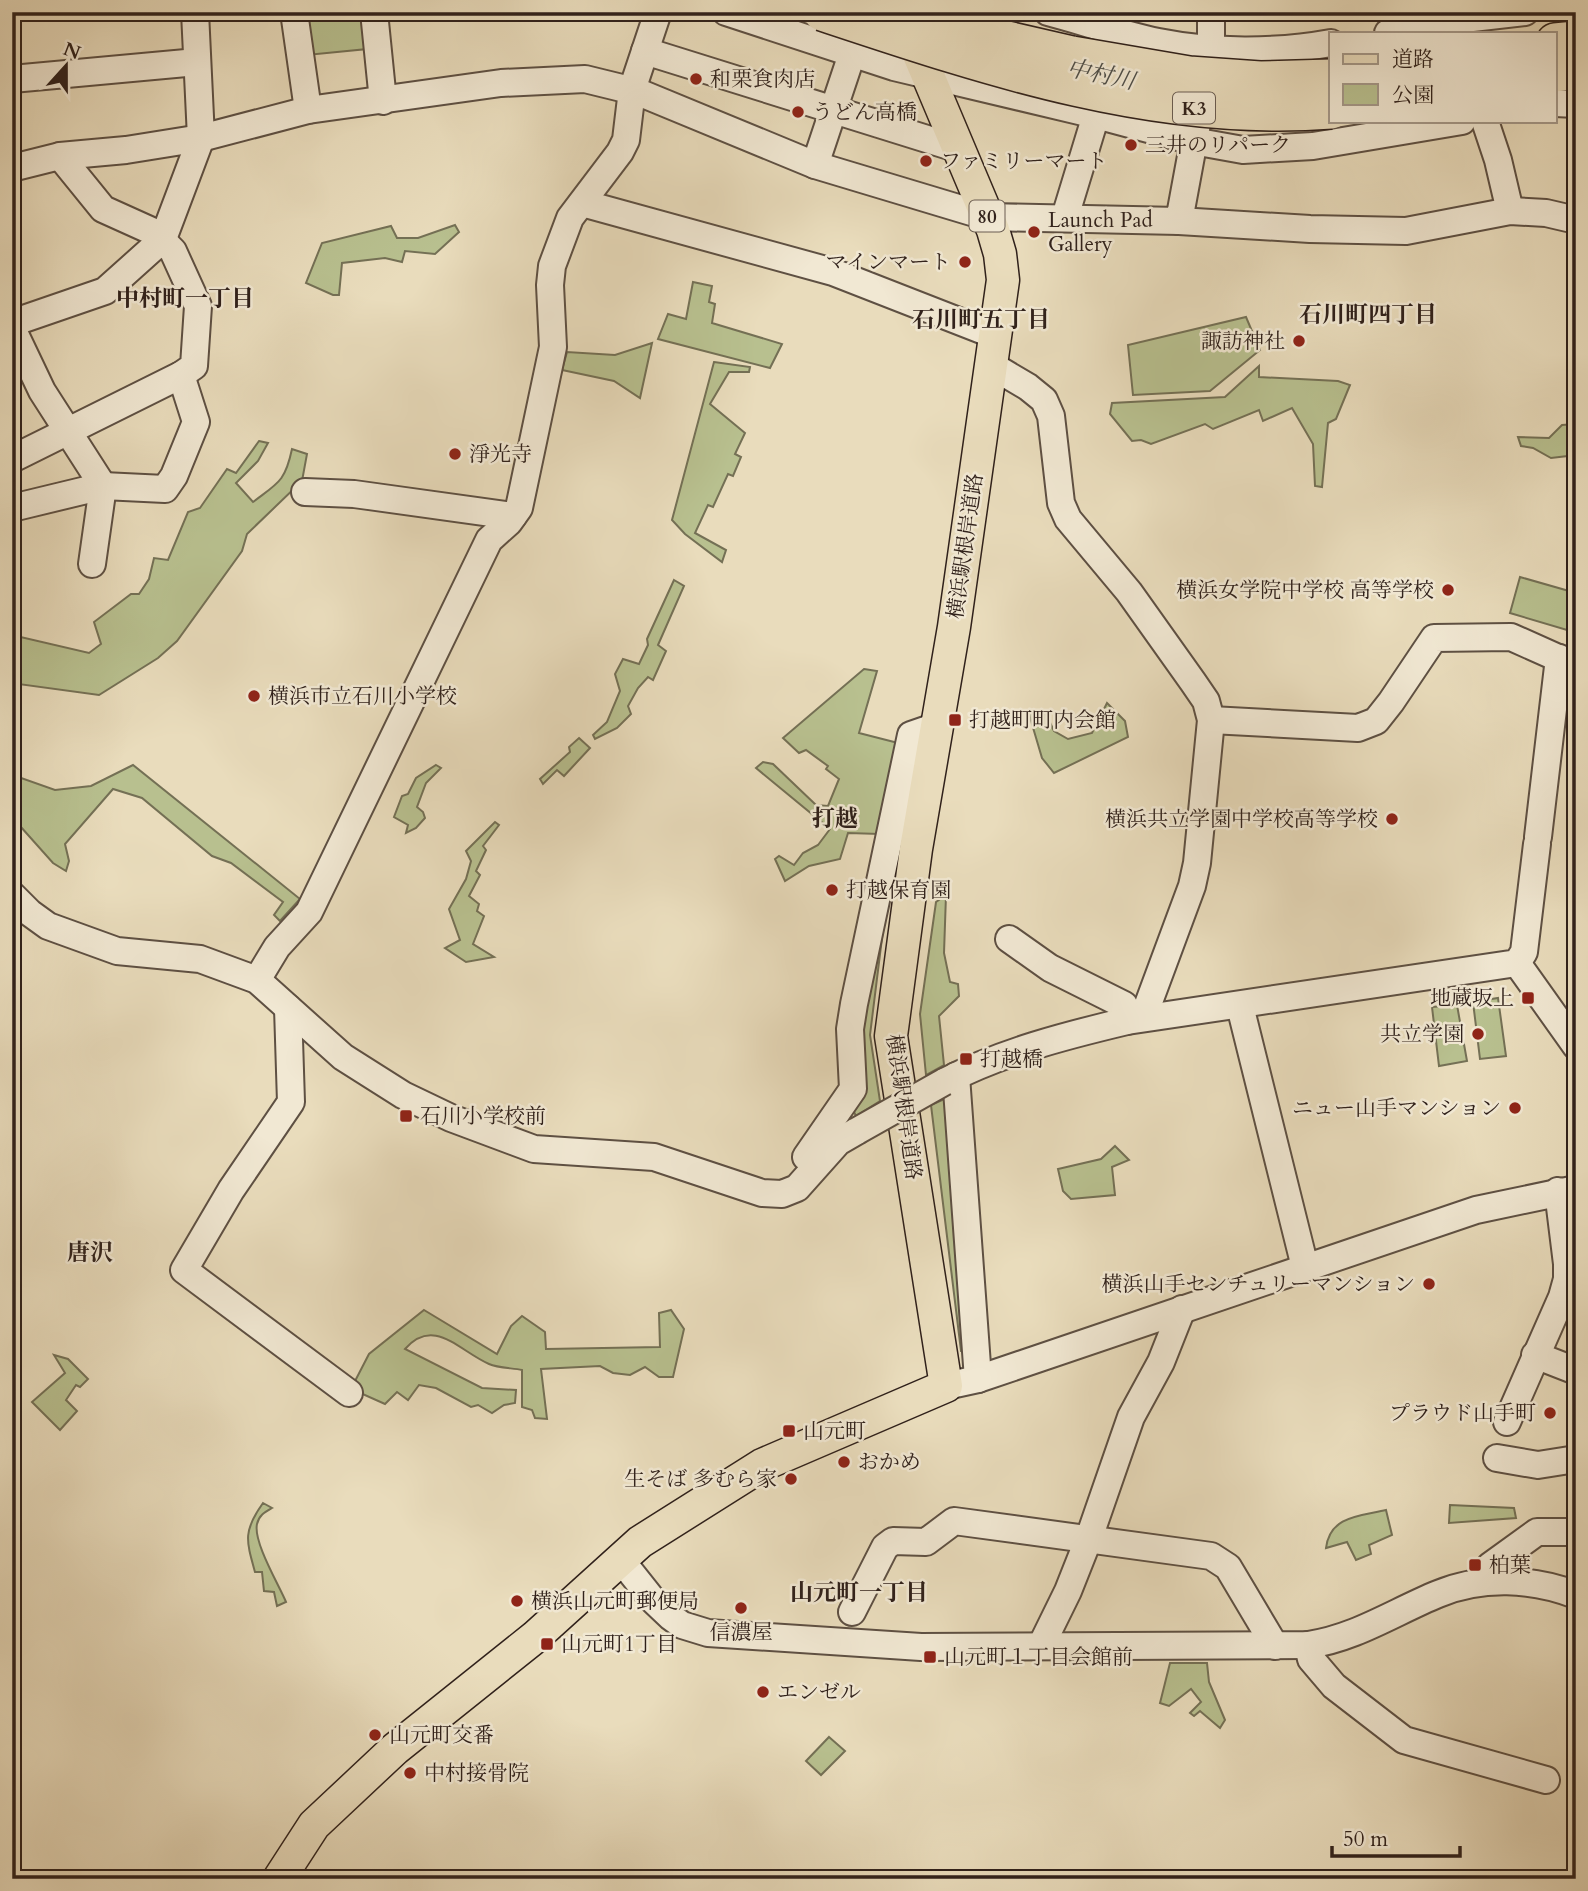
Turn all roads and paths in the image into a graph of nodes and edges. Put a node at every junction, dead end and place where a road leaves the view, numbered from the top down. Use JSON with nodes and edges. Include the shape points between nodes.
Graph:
{"nodes":[{"id":1,"x":195,"y":12,"type":"edge"},
{"id":2,"x":294,"y":12,"type":"edge"},
{"id":3,"x":374,"y":12,"type":"edge"},
{"id":4,"x":658,"y":12,"type":"edge"},
{"id":5,"x":726,"y":12,"type":"edge"},
{"id":6,"x":822,"y":12,"type":"edge"},
{"id":7,"x":900,"y":12,"type":"edge"},
{"id":8,"x":1048,"y":12,"type":"edge"},
{"id":9,"x":1380,"y":12,"type":"edge"},
{"id":10,"x":1525,"y":12,"type":"edge"},
{"id":11,"x":1210,"y":14,"type":"edge"},
{"id":12,"x":1090,"y":18,"type":"edge"},
{"id":13,"x":1388,"y":32,"type":"edge"},
{"id":14,"x":1393,"y":32,"type":"edge"},
{"id":15,"x":1576,"y":40,"type":"edge"},
{"id":16,"x":1556,"y":42,"type":"edge"},
{"id":17,"x":1329,"y":43,"type":"edge"},
{"id":18,"x":1210,"y":48,"type":"junction"},
{"id":19,"x":645,"y":51,"type":"junction"},
{"id":20,"x":852,"y":54,"type":"junction"},
{"id":21,"x":1576,"y":57,"type":"edge"},
{"id":22,"x":1556,"y":59,"type":"edge"},
{"id":23,"x":198,"y":62,"type":"junction"},
{"id":24,"x":1576,"y":70,"type":"edge"},
{"id":25,"x":1329,"y":71,"type":"edge"},
{"id":26,"x":1556,"y":73,"type":"edge"},
{"id":27,"x":929,"y":75,"type":"junction"},
{"id":28,"x":1329,"y":78,"type":"edge"},
{"id":29,"x":12,"y":79,"type":"edge"},
{"id":30,"x":1260,"y":80,"type":"junction"},
{"id":31,"x":1060,"y":83,"type":"junction"},
{"id":32,"x":1576,"y":86,"type":"edge"},
{"id":33,"x":1556,"y":89,"type":"edge"},
{"id":34,"x":632,"y":90,"type":"junction"},
{"id":35,"x":1329,"y":94,"type":"edge"},
{"id":36,"x":383,"y":101,"type":"junction"},
{"id":37,"x":1556,"y":103,"type":"edge"},
{"id":38,"x":1576,"y":104,"type":"edge"},
{"id":39,"x":308,"y":110,"type":"junction"},
{"id":40,"x":1329,"y":110,"type":"edge"},
{"id":41,"x":834,"y":111,"type":"junction"},
{"id":42,"x":1096,"y":115,"type":"junction"},
{"id":43,"x":1456,"y":122,"type":"edge"},
{"id":44,"x":1485,"y":122,"type":"edge"},
{"id":45,"x":201,"y":138,"type":"junction"},
{"id":46,"x":1193,"y":141,"type":"junction"},
{"id":47,"x":960,"y":149,"type":"junction"},
{"id":48,"x":60,"y":156,"type":"junction"},
{"id":49,"x":815,"y":165,"type":"junction"},
{"id":50,"x":12,"y":168,"type":"edge"},
{"id":51,"x":582,"y":203,"type":"junction"},
{"id":52,"x":1510,"y":211,"type":"junction"},
{"id":53,"x":988,"y":217,"type":"junction"},
{"id":54,"x":1065,"y":217,"type":"junction"},
{"id":55,"x":1576,"y":220,"type":"edge"},
{"id":56,"x":1180,"y":221,"type":"junction"},
{"id":57,"x":163,"y":239,"type":"junction"},
{"id":58,"x":12,"y":323,"type":"edge"},
{"id":59,"x":12,"y":328,"type":"edge"},
{"id":60,"x":994,"y":351,"type":"junction"},
{"id":61,"x":181,"y":375,"type":"junction"},
{"id":62,"x":68,"y":431,"type":"junction"},
{"id":63,"x":12,"y":459,"type":"edge"},
{"id":64,"x":103,"y":486,"type":"junction"},
{"id":65,"x":305,"y":492,"type":"dead end"},
{"id":66,"x":12,"y":508,"type":"edge"},
{"id":67,"x":513,"y":516,"type":"junction"},
{"id":68,"x":92,"y":564,"type":"dead end"},
{"id":69,"x":1567,"y":662,"type":"edge"},
{"id":70,"x":1211,"y":720,"type":"junction"},
{"id":71,"x":937,"y":726,"type":"junction"},
{"id":72,"x":12,"y":895,"type":"edge"},
{"id":73,"x":1009,"y":939,"type":"dead end"},
{"id":74,"x":1517,"y":963,"type":"junction"},
{"id":75,"x":257,"y":980,"type":"junction"},
{"id":76,"x":1240,"y":1006,"type":"junction"},
{"id":77,"x":288,"y":1008,"type":"junction"},
{"id":78,"x":1135,"y":1020,"type":"junction"},
{"id":79,"x":1576,"y":1046,"type":"edge"},
{"id":80,"x":950,"y":1079,"type":"junction"},
{"id":81,"x":1567,"y":1190,"type":"edge"},
{"id":82,"x":782,"y":1194,"type":"junction"},
{"id":83,"x":1305,"y":1267,"type":"junction"},
{"id":84,"x":1182,"y":1309,"type":"junction"},
{"id":85,"x":1535,"y":1355,"type":"junction"},
{"id":86,"x":1576,"y":1371,"type":"edge"},
{"id":87,"x":978,"y":1379,"type":"junction"},
{"id":88,"x":946,"y":1386,"type":"junction"},
{"id":89,"x":349,"y":1393,"type":"dead end"},
{"id":90,"x":1507,"y":1422,"type":"dead end"},
{"id":91,"x":1497,"y":1458,"type":"dead end"},
{"id":92,"x":1576,"y":1460,"type":"edge"},
{"id":93,"x":1576,"y":1532,"type":"edge"},
{"id":94,"x":1089,"y":1538,"type":"junction"},
{"id":95,"x":621,"y":1560,"type":"junction"},
{"id":96,"x":1490,"y":1581,"type":"junction"},
{"id":97,"x":1576,"y":1595,"type":"edge"},
{"id":98,"x":852,"y":1612,"type":"dead end"},
{"id":99,"x":1308,"y":1645,"type":"junction"},
{"id":100,"x":1041,"y":1646,"type":"junction"},
{"id":101,"x":1275,"y":1646,"type":"junction"},
{"id":102,"x":1546,"y":1780,"type":"dead end"},
{"id":103,"x":279,"y":1879,"type":"edge"}],
"edges":[{"from":1,"to":23,"type":"street"},
{"from":2,"to":39,"type":"street"},
{"from":3,"to":36,"type":"street"},
{"from":4,"to":19,"type":"street"},
{"from":5,"to":20,"type":"street"},
{"from":6,"to":31,"type":"highway","number":"K3","bridge":true,"via":[[953,55]]},
{"from":7,"to":27,"type":"main road","name":"横浜駅根岸道路","number":"80","bridge":true},
{"from":7,"to":30,"type":"highway","number":"K3","bridge":true,"via":[[1072,55],[1189,75]]},
{"from":8,"to":12,"type":"street"},
{"from":9,"to":13,"type":"street"},
{"from":10,"to":14,"type":"street"},
{"from":11,"to":18,"type":"street"},
{"from":12,"to":18,"type":"street","via":[[1160,42]]},
{"from":15,"to":16,"type":"highway"},
{"from":17,"to":18,"type":"street"},
{"from":18,"to":46,"type":"street","bridge":true},
{"from":19,"to":34,"type":"street"},
{"from":19,"to":41,"type":"street"},
{"from":20,"to":27,"type":"street"},
{"from":20,"to":41,"type":"street"},
{"from":21,"to":22,"type":"highway"},
{"from":23,"to":29,"type":"street"},
{"from":23,"to":45,"type":"street"},
{"from":24,"to":26,"type":"highway"},
{"from":25,"to":30,"type":"highway","bridge":true},
{"from":27,"to":42,"type":"street"},
{"from":27,"to":47,"type":"main road","name":"横浜駅根岸道路","number":"80"},
{"from":28,"to":30,"type":"highway","number":"K3","bridge":true},
{"from":31,"to":35,"type":"highway","bridge":true,"via":[[1192,95]]},
{"from":31,"to":40,"type":"highway","number":"K3","bridge":true,"via":[[1212,111]]},
{"from":32,"to":33,"type":"highway"},
{"from":34,"to":36,"type":"street","via":[[585,79],[501,83]]},
{"from":34,"to":49,"type":"street"},
{"from":34,"to":51,"type":"street","via":[[626,140]]},
{"from":36,"to":39,"type":"street"},
{"from":37,"to":38,"type":"street"},
{"from":39,"to":45,"type":"street"},
{"from":41,"to":47,"type":"street"},
{"from":41,"to":49,"type":"street"},
{"from":42,"to":46,"type":"street"},
{"from":42,"to":54,"type":"street"},
{"from":43,"to":46,"type":"street","via":[[1313,146],[1243,150]]},
{"from":44,"to":52,"type":"street"},
{"from":45,"to":48,"type":"street"},
{"from":45,"to":57,"type":"street"},
{"from":46,"to":56,"type":"street"},
{"from":47,"to":53,"type":"main road","name":"横浜駅根岸道路","number":"80"},
{"from":48,"to":50,"type":"street"},
{"from":48,"to":57,"type":"street","via":[[103,209]]},
{"from":49,"to":53,"type":"street"},
{"from":51,"to":60,"type":"street","via":[[833,272]]},
{"from":51,"to":67,"type":"street","via":[[570,218],[552,266],[553,347],[519,508]]},
{"from":52,"to":55,"type":"street"},
{"from":52,"to":56,"type":"street","via":[[1406,231]]},
{"from":53,"to":54,"type":"street"},
{"from":53,"to":60,"type":"main road","name":"横浜駅根岸道路","number":"80","via":[[1002,269]]},
{"from":54,"to":56,"type":"street"},
{"from":57,"to":58,"type":"street","via":[[105,290]]},
{"from":57,"to":61,"type":"street","via":[[198,306],[194,366]]},
{"from":59,"to":62,"type":"street"},
{"from":60,"to":70,"type":"street","via":[[1044,400],[1051,416],[1061,503],[1068,519],[1129,592],[1206,701]]},
{"from":60,"to":71,"type":"main road","name":"横浜駅根岸道路","number":"80"},
{"from":61,"to":62,"type":"street"},
{"from":61,"to":64,"type":"street","via":[[196,422],[165,489]]},
{"from":62,"to":63,"type":"street"},
{"from":62,"to":64,"type":"street"},
{"from":64,"to":66,"type":"street"},
{"from":64,"to":68,"type":"street"},
{"from":65,"to":67,"type":"street","via":[[354,494]]},
{"from":67,"to":75,"type":"street","via":[[489,540],[309,912],[277,947]]},
{"from":69,"to":70,"type":"street","via":[[1511,637],[1434,638],[1376,721],[1358,728]]},
{"from":69,"to":74,"type":"street","via":[[1537,840],[1524,952]]},
{"from":70,"to":78,"type":"street","via":[[1192,886]]},
{"from":71,"to":82,"type":"street","via":[[911,734],[854,1004],[850,1029],[853,1089]]},
{"from":71,"to":88,"type":"main road","name":"横浜駅根岸道路","number":"80","via":[[891,1036]]},
{"from":72,"to":75,"type":"street","via":[[48,926],[117,951],[200,959]]},
{"from":73,"to":78,"type":"street","via":[[1050,968],[1124,1005]]},
{"from":74,"to":76,"type":"street"},
{"from":74,"to":79,"type":"street"},
{"from":75,"to":77,"type":"street"},
{"from":76,"to":78,"type":"street"},
{"from":76,"to":83,"type":"street"},
{"from":77,"to":82,"type":"street","via":[[343,1057],[391,1088],[486,1132],[545,1152],[653,1157],[762,1193]]},
{"from":77,"to":89,"type":"street","via":[[291,1102],[184,1270]]},
{"from":78,"to":80,"type":"street","via":[[1042,1042]]},
{"from":80,"to":82,"type":"street","bridge":true,"via":[[838,1142],[797,1188]]},
{"from":80,"to":87,"type":"street"},
{"from":81,"to":83,"type":"street","via":[[1476,1210]]},
{"from":81,"to":85,"type":"street","via":[[1567,1279]]},
{"from":83,"to":84,"type":"street"},
{"from":84,"to":87,"type":"street"},
{"from":84,"to":94,"type":"street","via":[[1161,1362],[1131,1417]]},
{"from":85,"to":86,"type":"street"},
{"from":85,"to":90,"type":"street"},
{"from":87,"to":88,"type":"street"},
{"from":88,"to":95,"type":"main road","via":[[762,1465],[640,1542]]},
{"from":91,"to":92,"type":"street","via":[[1538,1465]]},
{"from":93,"to":96,"type":"street","via":[[1537,1532],[1490,1566]]},
{"from":94,"to":98,"type":"street","via":[[954,1521],[926,1542],[893,1541],[885,1547]]},
{"from":94,"to":100,"type":"street"},
{"from":94,"to":101,"type":"street","via":[[1211,1556],[1228,1567]]},
{"from":95,"to":100,"type":"street","via":[[671,1617],[708,1633],[887,1646]]},
{"from":95,"to":103,"type":"main road","via":[[535,1637],[387,1756],[314,1825]]},
{"from":96,"to":97,"type":"street","via":[[1543,1586]]},
{"from":96,"to":99,"type":"street","via":[[1455,1588],[1352,1634]]},
{"from":99,"to":101,"type":"street"},
{"from":99,"to":102,"type":"street","via":[[1311,1659],[1334,1686],[1404,1740]]},
{"from":100,"to":101,"type":"street"}]}
